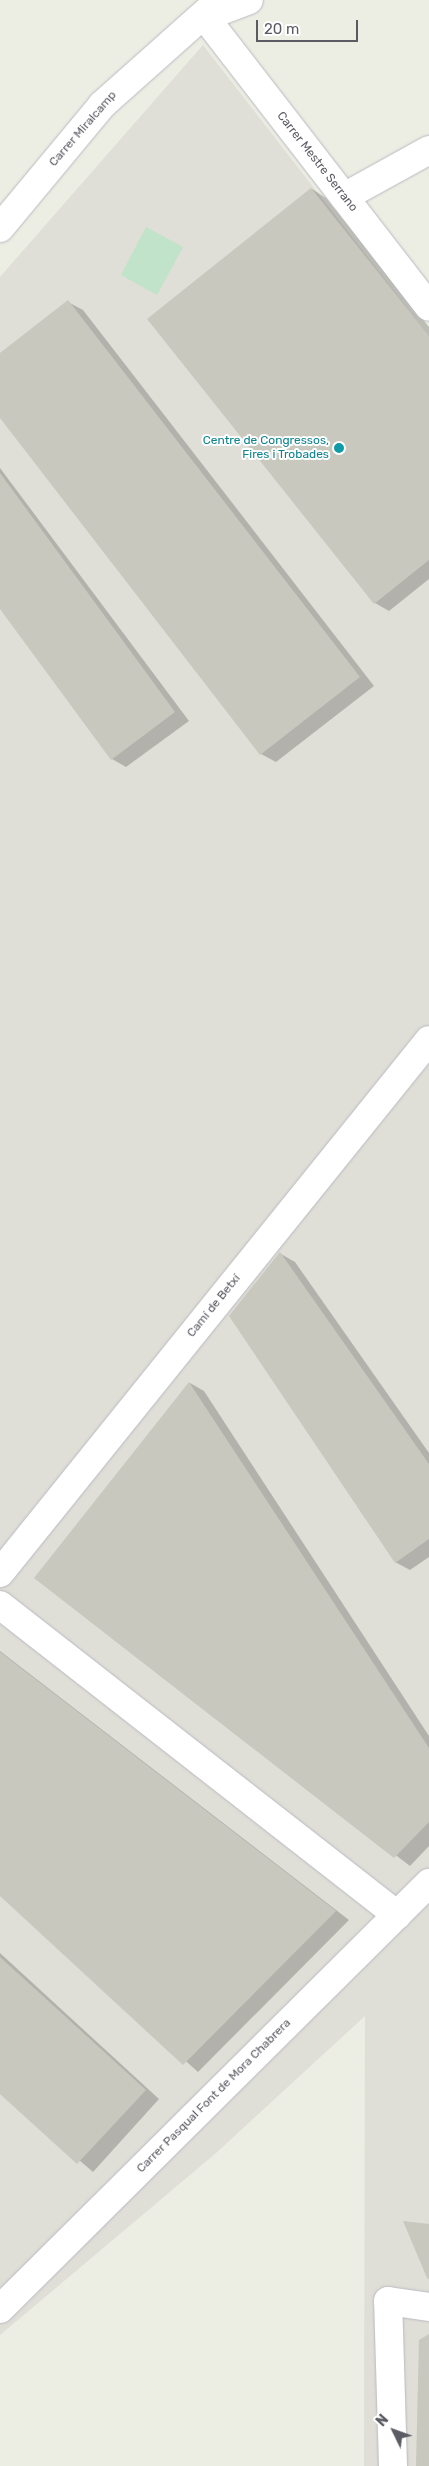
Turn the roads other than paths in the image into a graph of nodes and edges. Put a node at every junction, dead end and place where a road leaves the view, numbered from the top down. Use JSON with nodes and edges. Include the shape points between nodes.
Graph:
{"nodes":[{"id":1,"x":248,"y":0,"type":"edge"},
{"id":2,"x":213,"y":8,"type":"edge"},
{"id":3,"x":429,"y":150,"type":"edge"},
{"id":4,"x":344,"y":197,"type":"junction"},
{"id":5,"x":0,"y":228,"type":"edge"},
{"id":6,"x":429,"y":307,"type":"edge"},
{"id":7,"x":429,"y":1040,"type":"edge"},
{"id":8,"x":0,"y":1573,"type":"edge"},
{"id":9,"x":0,"y":1605,"type":"edge"},
{"id":10,"x":429,"y":1883,"type":"edge"},
{"id":11,"x":397,"y":1915,"type":"junction"},
{"id":12,"x":429,"y":2307,"type":"edge"},
{"id":13,"x":0,"y":2309,"type":"edge"},
{"id":14,"x":393,"y":2466,"type":"edge"}],
"edges":[{"from":1,"to":2,"type":"street","name":"Carrer Miralcamp"},
{"from":2,"to":4,"type":"street","name":"Carrer Mestre Serrano"},
{"from":2,"to":5,"type":"street","name":"Carrer Miralcamp","via":[[169,42],[102,105]]},
{"from":3,"to":4,"type":"street"},
{"from":4,"to":6,"type":"street","name":"Carrer Mestre Serrano"},
{"from":7,"to":8,"type":"street","name":"Camí de Betxí"},
{"from":9,"to":11,"type":"street"},
{"from":10,"to":11,"type":"street","name":"Carrer Pasqual Font de Mora Chabrera"},
{"from":11,"to":13,"type":"street","name":"Carrer Pasqual Font de Mora Chabrera"},
{"from":12,"to":14,"type":"street","via":[[388,2301]]}]}
